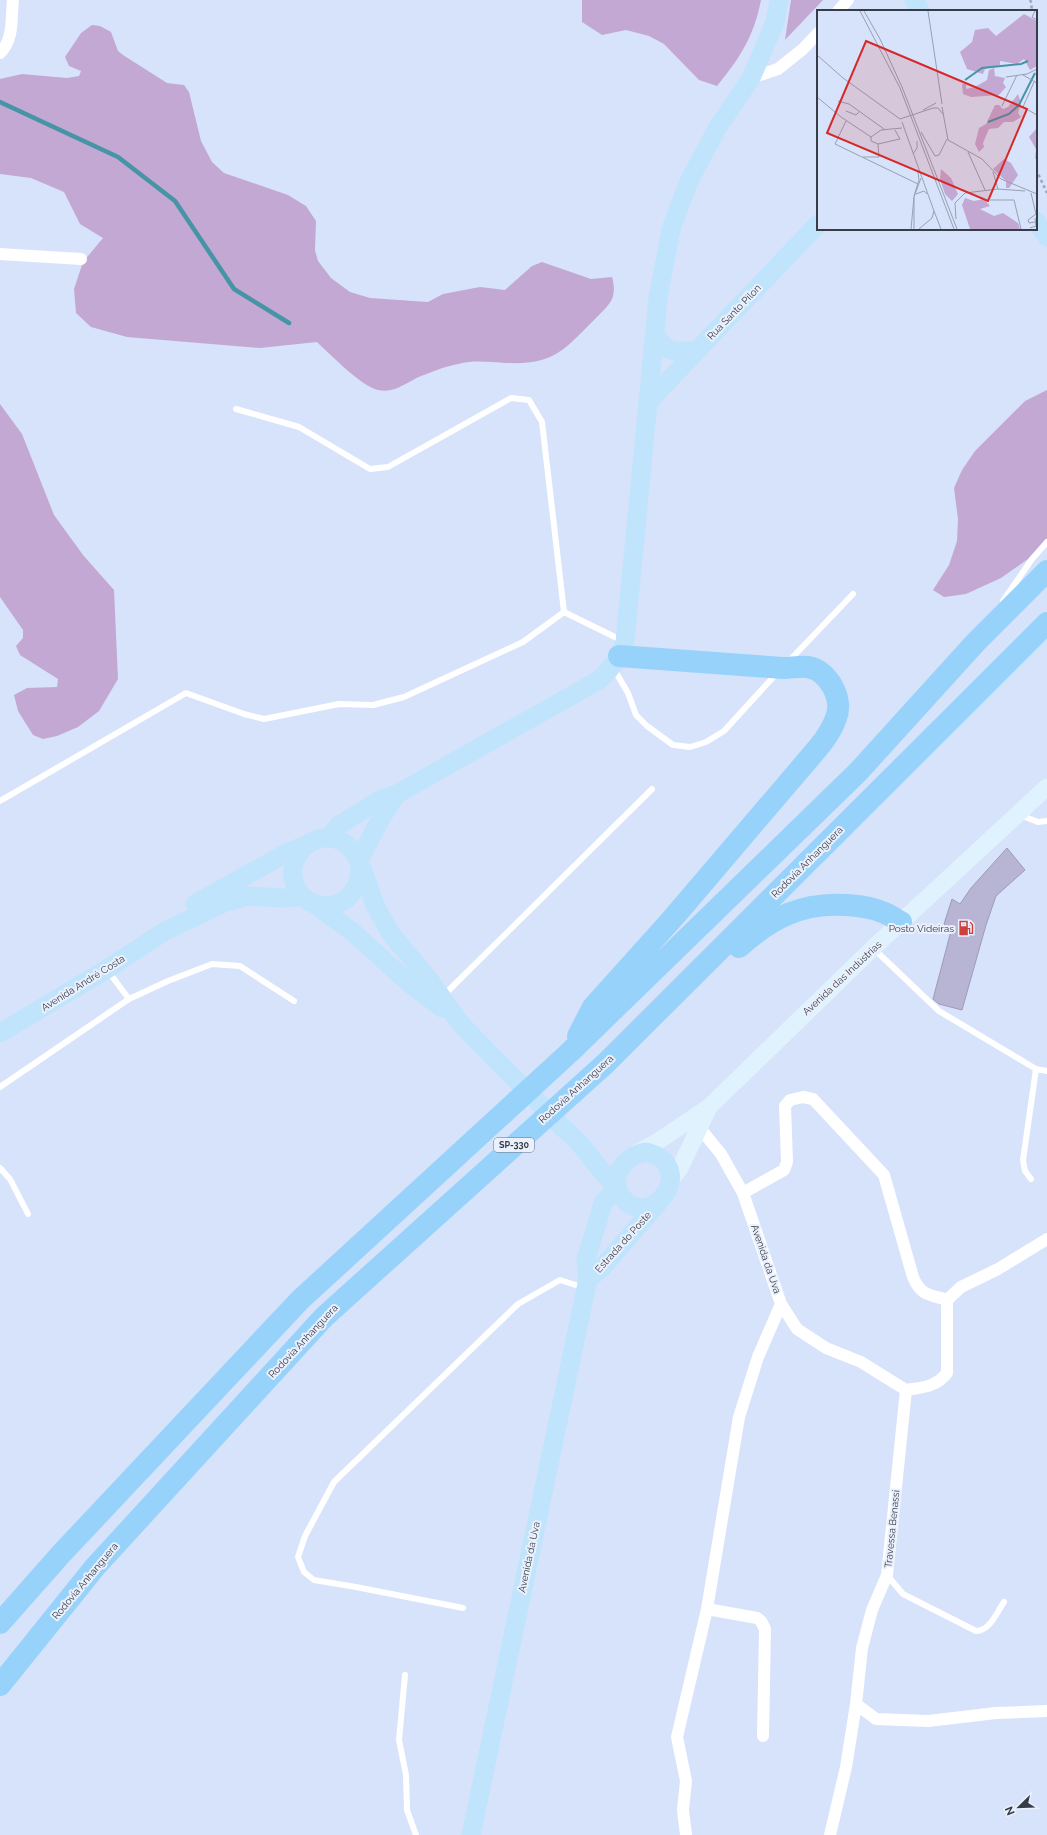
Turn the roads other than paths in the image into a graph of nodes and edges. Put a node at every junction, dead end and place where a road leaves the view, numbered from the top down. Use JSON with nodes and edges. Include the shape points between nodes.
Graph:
{"nodes":[{"id":1,"x":13,"y":0,"type":"edge"},
{"id":2,"x":779,"y":0,"type":"edge"},
{"id":3,"x":848,"y":0,"type":"edge"},
{"id":4,"x":914,"y":0,"type":"edge"},
{"id":5,"x":839,"y":10,"type":"edge"},
{"id":6,"x":919,"y":10,"type":"edge"},
{"id":7,"x":817,"y":34,"type":"edge"},
{"id":8,"x":0,"y":53,"type":"edge"},
{"id":9,"x":751,"y":78,"type":"junction"},
{"id":10,"x":1037,"y":222,"type":"edge"},
{"id":11,"x":817,"y":225,"type":"edge"},
{"id":12,"x":1047,"y":237,"type":"edge"},
{"id":13,"x":0,"y":254,"type":"edge"},
{"id":14,"x":81,"y":259,"type":"dead end"},
{"id":15,"x":655,"y":333,"type":"junction"},
{"id":16,"x":697,"y":350,"type":"junction"},
{"id":17,"x":650,"y":400,"type":"junction"},
{"id":18,"x":236,"y":409,"type":"dead end"},
{"id":19,"x":1047,"y":542,"type":"edge"},
{"id":20,"x":1047,"y":571,"type":"edge"},
{"id":21,"x":853,"y":594,"type":"dead end"},
{"id":22,"x":564,"y":612,"type":"junction"},
{"id":23,"x":1047,"y":623,"type":"edge"},
{"id":24,"x":976,"y":642,"type":"junction"},
{"id":25,"x":619,"y":655,"type":"junction"},
{"id":26,"x":783,"y":668,"type":"junction"},
{"id":27,"x":1047,"y":787,"type":"edge"},
{"id":28,"x":652,"y":789,"type":"dead end"},
{"id":29,"x":397,"y":794,"type":"junction"},
{"id":30,"x":1039,"y":799,"type":"edge"},
{"id":31,"x":0,"y":801,"type":"edge"},
{"id":32,"x":1018,"y":814,"type":"junction"},
{"id":33,"x":1047,"y":821,"type":"edge"},
{"id":34,"x":329,"y":838,"type":"junction"},
{"id":35,"x":304,"y":846,"type":"junction"},
{"id":36,"x":360,"y":864,"type":"junction"},
{"id":37,"x":308,"y":900,"type":"junction"},
{"id":38,"x":901,"y":922,"type":"junction"},
{"id":39,"x":165,"y":931,"type":"junction"},
{"id":40,"x":873,"y":948,"type":"junction"},
{"id":41,"x":107,"y":969,"type":"junction"},
{"id":42,"x":442,"y":997,"type":"junction"},
{"id":43,"x":129,"y":999,"type":"junction"},
{"id":44,"x":294,"y":1000,"type":"dead end"},
{"id":45,"x":458,"y":1020,"type":"junction"},
{"id":46,"x":0,"y":1033,"type":"edge"},
{"id":47,"x":570,"y":1052,"type":"junction"},
{"id":48,"x":606,"y":1063,"type":"junction"},
{"id":49,"x":1036,"y":1069,"type":"junction"},
{"id":50,"x":1047,"y":1071,"type":"edge"},
{"id":51,"x":0,"y":1087,"type":"edge"},
{"id":52,"x":709,"y":1107,"type":"junction"},
{"id":53,"x":699,"y":1127,"type":"junction"},
{"id":54,"x":582,"y":1147,"type":"junction"},
{"id":55,"x":630,"y":1158,"type":"junction"},
{"id":56,"x":0,"y":1168,"type":"edge"},
{"id":57,"x":1031,"y":1179,"type":"dead end"},
{"id":58,"x":670,"y":1181,"type":"junction"},
{"id":59,"x":616,"y":1186,"type":"junction"},
{"id":60,"x":743,"y":1193,"type":"junction"},
{"id":61,"x":659,"y":1202,"type":"junction"},
{"id":62,"x":28,"y":1214,"type":"dead end"},
{"id":63,"x":1047,"y":1239,"type":"edge"},
{"id":64,"x":587,"y":1283,"type":"junction"},
{"id":65,"x":947,"y":1300,"type":"junction"},
{"id":66,"x":781,"y":1304,"type":"junction"},
{"id":67,"x":906,"y":1390,"type":"junction"},
{"id":68,"x":887,"y":1575,"type":"junction"},
{"id":69,"x":1004,"y":1602,"type":"dead end"},
{"id":70,"x":463,"y":1608,"type":"dead end"},
{"id":71,"x":707,"y":1609,"type":"junction"},
{"id":72,"x":0,"y":1623,"type":"edge"},
{"id":73,"x":405,"y":1676,"type":"dead end"},
{"id":74,"x":0,"y":1685,"type":"edge"},
{"id":75,"x":856,"y":1704,"type":"junction"},
{"id":76,"x":1047,"y":1711,"type":"edge"},
{"id":77,"x":763,"y":1736,"type":"dead end"},
{"id":78,"x":416,"y":1835,"type":"edge"},
{"id":79,"x":470,"y":1835,"type":"edge"},
{"id":80,"x":686,"y":1835,"type":"edge"},
{"id":81,"x":830,"y":1835,"type":"edge"}],
"edges":[{"from":1,"to":8,"type":"street","via":[[10,34],[6,48]]},
{"from":2,"to":9,"type":"main road","via":[[775,22]]},
{"from":3,"to":5,"type":"street"},
{"from":4,"to":6,"type":"main road"},
{"from":7,"to":9,"type":"street","via":[[778,69]]},
{"from":9,"to":15,"type":"main road","via":[[718,127],[689,181],[671,229],[658,298]]},
{"from":10,"to":12,"type":"main road"},
{"from":11,"to":16,"type":"main road","name":"Rua Santo Pilon"},
{"from":13,"to":14,"type":"street"},
{"from":15,"to":16,"type":"main road","via":[[666,349],[674,352]]},
{"from":15,"to":17,"type":"main road"},
{"from":16,"to":17,"type":"main road","name":"Rua Santo Pilon"},
{"from":17,"to":25,"type":"main road"},
{"from":18,"to":22,"type":"lane","via":[[299,427],[370,469],[388,467],[511,398],[529,400],[542,422]]},
{"from":19,"to":24,"type":"lane","via":[[1032,559]]},
{"from":20,"to":24,"type":"highway","number":"SP-330"},
{"from":21,"to":26,"type":"lane"},
{"from":22,"to":25,"type":"lane"},
{"from":22,"to":31,"type":"lane","via":[[523,642],[404,697],[373,705],[339,704],[264,719],[186,692]]},
{"from":23,"to":48,"type":"highway","name":"Rodovia Anhanguera","number":"SP-330"},
{"from":24,"to":47,"type":"highway","number":"SP-330","via":[[858,772]]},
{"from":25,"to":26,"type":"highway"},
{"from":25,"to":26,"type":"lane","via":[[636,715],[673,745],[690,747],[706,742],[724,731]]},
{"from":25,"to":29,"type":"main road","via":[[599,680]]},
{"from":26,"to":47,"type":"highway","via":[[808,668],[824,675],[832,685],[837,700],[837,717],[827,737],[673,918],[592,1007]]},
{"from":27,"to":30,"type":"main road","name":"Avenida das Indústrias"},
{"from":28,"to":42,"type":"lane"},
{"from":29,"to":34,"type":"main road","via":[[378,801],[338,825]]},
{"from":29,"to":36,"type":"main road","via":[[382,818]]},
{"from":30,"to":32,"type":"main road","name":"Avenida das Indústrias"},
{"from":32,"to":33,"type":"lane","via":[[1038,822]]},
{"from":32,"to":38,"type":"main road","name":"Avenida das Indústrias"},
{"from":34,"to":35,"type":"main road","via":[[320,838]]},
{"from":34,"to":36,"type":"main road","via":[[347,844],[354,851]]},
{"from":35,"to":37,"type":"main road","via":[[297,855],[293,871],[296,888]]},
{"from":35,"to":39,"type":"main road","via":[[288,852],[185,909]]},
{"from":36,"to":37,"type":"main road","via":[[360,880],[347,900],[336,905],[324,906]]},
{"from":36,"to":42,"type":"main road","via":[[381,917]]},
{"from":37,"to":39,"type":"main road","via":[[248,896],[224,903]]},
{"from":37,"to":45,"type":"main road","via":[[354,933],[410,984]]},
{"from":38,"to":40,"type":"main road","name":"Avenida das Indústrias"},
{"from":38,"to":48,"type":"highway","via":[[882,912],[858,906],[827,904],[800,908],[780,917],[754,934],[642,1037]]},
{"from":39,"to":41,"type":"main road","name":"Avenida André Costa"},
{"from":40,"to":49,"type":"lane","via":[[939,1011]]},
{"from":40,"to":52,"type":"main road","name":"Avenida das Indústrias"},
{"from":41,"to":43,"type":"lane"},
{"from":41,"to":46,"type":"main road","name":"Avenida André Costa"},
{"from":42,"to":45,"type":"main road"},
{"from":43,"to":44,"type":"lane","via":[[212,964],[240,966]]},
{"from":43,"to":51,"type":"lane"},
{"from":45,"to":54,"type":"main road"},
{"from":47,"to":72,"type":"highway","number":"SP-330","via":[[300,1300],[61,1554]]},
{"from":48,"to":74,"type":"highway","name":"Rodovia Anhanguera","number":"SP-330","via":[[324,1316],[95,1567]]},
{"from":49,"to":50,"type":"lane"},
{"from":49,"to":57,"type":"lane","via":[[1023,1160],[1025,1171]]},
{"from":52,"to":53,"type":"main road","name":"Avenida das Indústrias"},
{"from":52,"to":55,"type":"main road","name":"Avenida das Indústrias"},
{"from":53,"to":58,"type":"main road","name":"Avenida das Indústrias","via":[[680,1168]]},
{"from":53,"to":60,"type":"street","name":"Avenida da Uva","via":[[721,1154]]},
{"from":54,"to":55,"type":"main road","via":[[611,1160]]},
{"from":54,"to":59,"type":"main road","via":[[603,1175]]},
{"from":55,"to":58,"type":"main road","via":[[650,1153],[661,1159],[666,1165]]},
{"from":55,"to":59,"type":"main road","via":[[616,1177]]},
{"from":56,"to":62,"type":"lane","via":[[10,1179]]},
{"from":58,"to":61,"type":"main road","via":[[669,1189]]},
{"from":59,"to":61,"type":"main road","via":[[626,1200],[639,1207]]},
{"from":59,"to":64,"type":"main road","name":"Estrada do Poste","via":[[603,1203],[586,1260]]},
{"from":60,"to":65,"type":"street","via":[[784,1170],[787,1162],[785,1106],[790,1100],[803,1097],[813,1099],[884,1175],[918,1288],[922,1292]]},
{"from":60,"to":66,"type":"street","name":"Avenida da Uva"},
{"from":61,"to":64,"type":"main road","name":"Estrada do Poste"},
{"from":63,"to":65,"type":"street","via":[[998,1269],[961,1287]]},
{"from":64,"to":70,"type":"lane","via":[[560,1280],[518,1304],[334,1482],[305,1536],[298,1557],[304,1572],[314,1580]]},
{"from":64,"to":79,"type":"main road","name":"Avenida da Uva"},
{"from":65,"to":67,"type":"street","via":[[947,1373],[940,1382]]},
{"from":66,"to":67,"type":"street","name":"Avenida da Uva","via":[[797,1329],[826,1348],[861,1362]]},
{"from":66,"to":71,"type":"street","via":[[758,1357],[739,1418]]},
{"from":67,"to":68,"type":"street","name":"Travessa Benassi"},
{"from":68,"to":69,"type":"lane","via":[[903,1594],[976,1631],[986,1628]]},
{"from":68,"to":75,"type":"street","name":"Travessa Benassi","via":[[872,1610],[862,1648]]},
{"from":71,"to":77,"type":"street","via":[[757,1618],[765,1629]]},
{"from":71,"to":80,"type":"street","via":[[677,1737],[686,1781],[682,1810]]},
{"from":73,"to":78,"type":"lane","via":[[399,1740],[406,1775],[407,1810]]},
{"from":75,"to":76,"type":"street","via":[[876,1719],[928,1721],[996,1713]]},
{"from":75,"to":81,"type":"street","name":"Travessa Benassi","via":[[846,1767]]}]}
